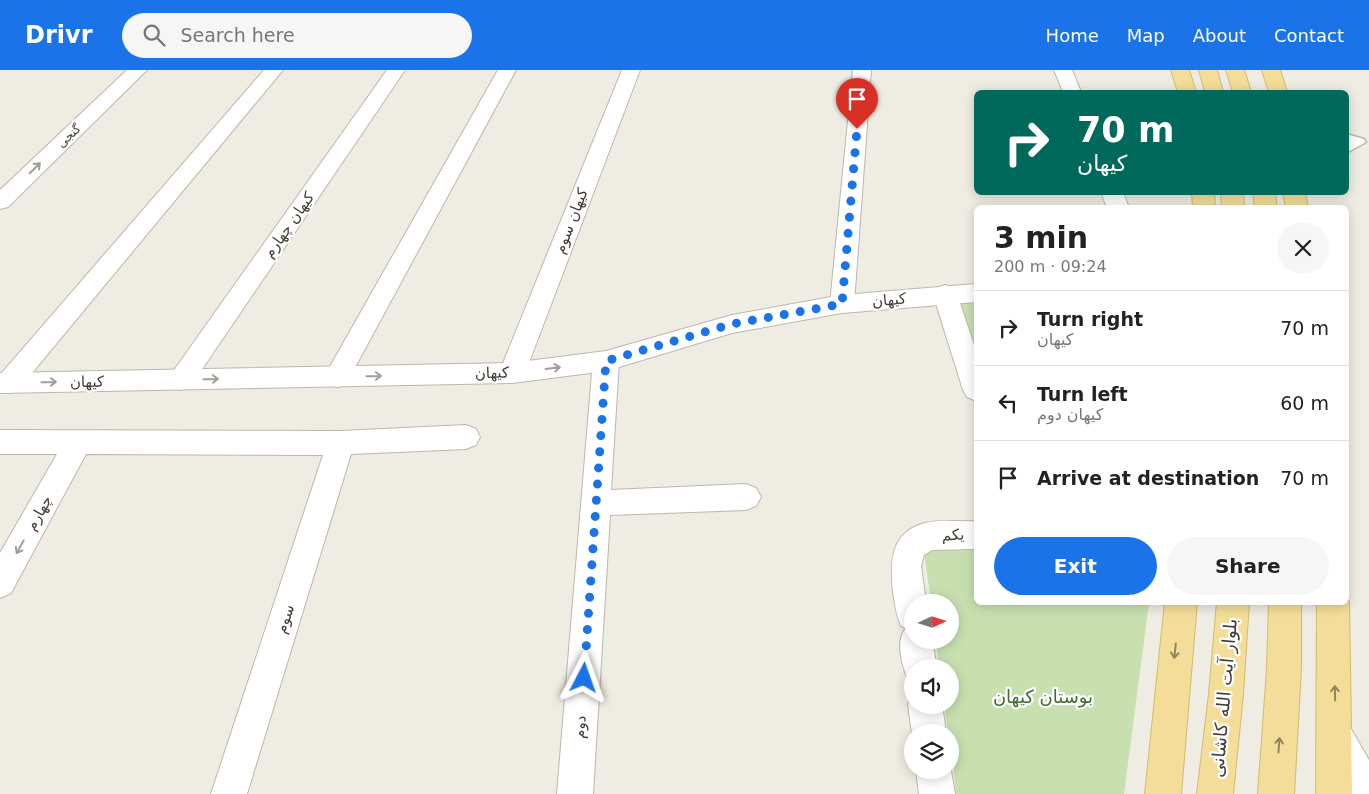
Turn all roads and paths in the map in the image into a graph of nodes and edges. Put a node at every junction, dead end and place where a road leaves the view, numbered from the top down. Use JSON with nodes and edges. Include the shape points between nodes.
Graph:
{"nodes":[{"id":1,"x":114,"y":70,"type":"edge"},
{"id":2,"x":138,"y":70,"type":"edge"},
{"id":3,"x":274,"y":70,"type":"edge"},
{"id":4,"x":396,"y":70,"type":"edge"},
{"id":5,"x":507,"y":70,"type":"edge"},
{"id":6,"x":631,"y":70,"type":"edge"},
{"id":7,"x":862,"y":70,"type":"edge"},
{"id":8,"x":1062,"y":70,"type":"edge"},
{"id":9,"x":1180,"y":70,"type":"edge"},
{"id":10,"x":1208,"y":70,"type":"edge"},
{"id":11,"x":1236,"y":70,"type":"edge"},
{"id":12,"x":1271,"y":70,"type":"edge"},
{"id":13,"x":1071,"y":90,"type":"edge"},
{"id":14,"x":1186,"y":90,"type":"edge"},
{"id":15,"x":1213,"y":90,"type":"edge"},
{"id":16,"x":1241,"y":90,"type":"edge"},
{"id":17,"x":1277,"y":90,"type":"edge"},
{"id":18,"x":1349,"y":138,"type":"edge"},
{"id":19,"x":1365,"y":140,"type":"edge"},
{"id":20,"x":1349,"y":147,"type":"edge"},
{"id":21,"x":0,"y":177,"type":"edge"},
{"id":22,"x":0,"y":202,"type":"edge"},
{"id":23,"x":974,"y":293,"type":"edge"},
{"id":24,"x":946,"y":294,"type":"junction"},
{"id":25,"x":842,"y":304,"type":"junction"},
{"id":26,"x":606,"y":361,"type":"junction"},
{"id":27,"x":512,"y":373,"type":"junction"},
{"id":28,"x":337,"y":376,"type":"junction"},
{"id":29,"x":181,"y":380,"type":"junction"},
{"id":30,"x":4,"y":383,"type":"edge"},
{"id":31,"x":974,"y":384,"type":"edge"},
{"id":32,"x":466,"y":437,"type":"dead end"},
{"id":33,"x":0,"y":442,"type":"edge"},
{"id":34,"x":78,"y":443,"type":"junction"},
{"id":35,"x":341,"y":443,"type":"junction"},
{"id":36,"x":746,"y":497,"type":"dead end"},
{"id":37,"x":596,"y":503,"type":"junction"},
{"id":38,"x":974,"y":535,"type":"edge"},
{"id":39,"x":0,"y":583,"type":"edge"},
{"id":40,"x":910,"y":594,"type":"edge"},
{"id":41,"x":1180,"y":605,"type":"edge"},
{"id":42,"x":1232,"y":605,"type":"edge"},
{"id":43,"x":1284,"y":605,"type":"edge"},
{"id":44,"x":1333,"y":605,"type":"edge"},
{"id":45,"x":1335,"y":734,"type":"junction"},
{"id":46,"x":935,"y":779,"type":"edge"},
{"id":47,"x":228,"y":794,"type":"edge"},
{"id":48,"x":575,"y":794,"type":"edge"},
{"id":49,"x":937,"y":794,"type":"edge"},
{"id":50,"x":1163,"y":794,"type":"edge"},
{"id":51,"x":1215,"y":794,"type":"edge"},
{"id":52,"x":1276,"y":794,"type":"edge"},
{"id":53,"x":1334,"y":794,"type":"edge"},
{"id":54,"x":1368,"y":794,"type":"edge"}],
"edges":[{"from":1,"to":21,"type":"street","name":"گنجی"},
{"from":22,"to":2,"type":"street","name":"گنجی","one_way":true},
{"from":3,"to":30,"type":"street"},
{"from":4,"to":29,"type":"street","name":"کیهان چهارم"},
{"from":5,"to":28,"type":"street"},
{"from":6,"to":27,"type":"street","name":"کیهان سوم"},
{"from":7,"to":25,"type":"street"},
{"from":8,"to":13,"type":"street"},
{"from":9,"to":14,"type":"main road"},
{"from":10,"to":15,"type":"main road"},
{"from":11,"to":16,"type":"main road"},
{"from":12,"to":17,"type":"main road"},
{"from":18,"to":19,"type":"lane"},
{"from":19,"to":20,"type":"lane"},
{"from":23,"to":24,"type":"street","name":"کیهان"},
{"from":24,"to":25,"type":"street","name":"کیهان"},
{"from":24,"to":31,"type":"street"},
{"from":25,"to":26,"type":"street","name":"کیهان","via":[[732,324]]},
{"from":27,"to":26,"type":"street","name":"کیهان","one_way":true},
{"from":26,"to":37,"type":"street","name":"دوم"},
{"from":28,"to":27,"type":"street","name":"کیهان","one_way":true},
{"from":29,"to":28,"type":"street","name":"کیهان","one_way":true},
{"from":30,"to":29,"type":"street","name":"کیهان","one_way":true},
{"from":32,"to":35,"type":"street"},
{"from":33,"to":34,"type":"street"},
{"from":34,"to":35,"type":"street"},
{"from":34,"to":39,"type":"street","name":"چهارم","one_way":true},
{"from":35,"to":47,"type":"street","name":"سوم"},
{"from":36,"to":37,"type":"street"},
{"from":37,"to":48,"type":"street","name":"دوم"},
{"from":38,"to":40,"type":"street","name":"یکم","via":[[927,536],[911,548],[906,566]]},
{"from":41,"to":50,"type":"main road","one_way":true},
{"from":42,"to":51,"type":"main road","name":"بلوار آیت الله کاشانی"},
{"from":52,"to":43,"type":"main road","one_way":true,"via":[[1284,669]]},
{"from":45,"to":44,"type":"main road","one_way":true},
{"from":45,"to":53,"type":"main road"},
{"from":45,"to":54,"type":"street"},
{"from":46,"to":49,"type":"street"}]}
